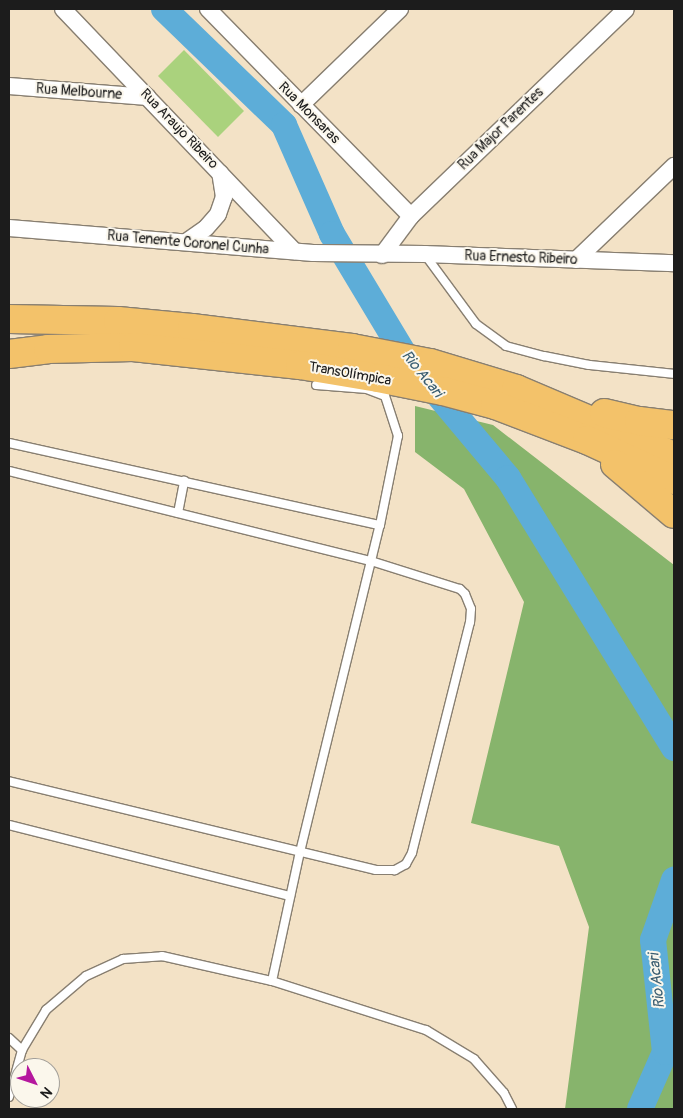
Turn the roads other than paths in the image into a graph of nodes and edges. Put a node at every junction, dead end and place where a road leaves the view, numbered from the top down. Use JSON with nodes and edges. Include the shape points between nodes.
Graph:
{"nodes":[{"id":1,"x":63,"y":9,"type":"edge"},
{"id":2,"x":208,"y":9,"type":"edge"},
{"id":3,"x":400,"y":9,"type":"edge"},
{"id":4,"x":626,"y":9,"type":"edge"},
{"id":5,"x":9,"y":86,"type":"edge"},
{"id":6,"x":148,"y":97,"type":"junction"},
{"id":7,"x":301,"y":105,"type":"junction"},
{"id":8,"x":674,"y":166,"type":"edge"},
{"id":9,"x":220,"y":173,"type":"junction"},
{"id":10,"x":411,"y":216,"type":"junction"},
{"id":11,"x":9,"y":228,"type":"edge"},
{"id":12,"x":186,"y":242,"type":"junction"},
{"id":13,"x":294,"y":251,"type":"junction"},
{"id":14,"x":374,"y":254,"type":"junction"},
{"id":15,"x":425,"y":254,"type":"junction"},
{"id":16,"x":576,"y":260,"type":"junction"},
{"id":17,"x":674,"y":263,"type":"edge"},
{"id":18,"x":9,"y":319,"type":"edge"},
{"id":19,"x":9,"y":354,"type":"edge"},
{"id":20,"x":674,"y":374,"type":"edge"},
{"id":21,"x":316,"y":385,"type":"dead end"},
{"id":22,"x":512,"y":388,"type":"junction"},
{"id":23,"x":674,"y":425,"type":"edge"},
{"id":24,"x":587,"y":440,"type":"junction"},
{"id":25,"x":9,"y":443,"type":"edge"},
{"id":26,"x":674,"y":456,"type":"edge"},
{"id":27,"x":9,"y":471,"type":"edge"},
{"id":28,"x":674,"y":480,"type":"edge"},
{"id":29,"x":184,"y":481,"type":"junction"},
{"id":30,"x":178,"y":513,"type":"junction"},
{"id":31,"x":674,"y":514,"type":"edge"},
{"id":32,"x":380,"y":525,"type":"junction"},
{"id":33,"x":371,"y":561,"type":"junction"},
{"id":34,"x":9,"y":781,"type":"edge"},
{"id":35,"x":9,"y":825,"type":"edge"},
{"id":36,"x":300,"y":852,"type":"junction"},
{"id":37,"x":290,"y":896,"type":"junction"},
{"id":38,"x":272,"y":981,"type":"junction"},
{"id":39,"x":9,"y":1038,"type":"edge"},
{"id":40,"x":22,"y":1050,"type":"junction"},
{"id":41,"x":9,"y":1097,"type":"edge"},
{"id":42,"x":512,"y":1109,"type":"edge"}],
"edges":[{"from":1,"to":6,"type":"street","name":"Rua Araujo Ribeiro"},
{"from":2,"to":7,"type":"street","name":"Rua Monsaras"},
{"from":3,"to":7,"type":"street"},
{"from":4,"to":10,"type":"street","name":"Rua Major Parentes"},
{"from":5,"to":6,"type":"street","name":"Rua Melbourne"},
{"from":6,"to":9,"type":"street","name":"Rua Araujo Ribeiro"},
{"from":7,"to":10,"type":"street","name":"Rua Monsaras"},
{"from":8,"to":16,"type":"street"},
{"from":9,"to":12,"type":"street","via":[[224,197],[218,214],[206,228]]},
{"from":9,"to":13,"type":"street","name":"Rua Araujo Ribeiro"},
{"from":10,"to":14,"type":"street","name":"Rua Major Parentes"},
{"from":11,"to":12,"type":"street","name":"Rua Tenente Coronel Cunha"},
{"from":12,"to":13,"type":"street","name":"Rua Tenente Coronel Cunha"},
{"from":13,"to":14,"type":"street","name":"Rua Tenente Coronel Cunha"},
{"from":14,"to":15,"type":"street","name":"Rua Ernesto Ribeiro"},
{"from":15,"to":16,"type":"street","name":"Rua Ernesto Ribeiro"},
{"from":15,"to":20,"type":"lane","via":[[476,324],[506,346],[589,365]]},
{"from":16,"to":17,"type":"street","name":"Rua Ernesto Ribeiro"},
{"from":18,"to":22,"type":"highway","name":"TransOlímpica","via":[[118,321],[352,348],[430,363]]},
{"from":19,"to":24,"type":"highway","name":"TransOlímpica","via":[[133,347],[300,365],[443,391],[495,405]]},
{"from":21,"to":32,"type":"lane","via":[[367,389],[385,396],[398,436]]},
{"from":22,"to":23,"type":"highway","via":[[619,417]]},
{"from":22,"to":26,"type":"highway","name":"TransOlímpica"},
{"from":24,"to":28,"type":"highway","name":"TransOlímpica"},
{"from":24,"to":31,"type":"highway"},
{"from":25,"to":29,"type":"lane"},
{"from":27,"to":30,"type":"lane"},
{"from":29,"to":30,"type":"lane"},
{"from":29,"to":32,"type":"lane"},
{"from":30,"to":33,"type":"lane"},
{"from":32,"to":33,"type":"lane"},
{"from":33,"to":36,"type":"lane"},
{"from":33,"to":36,"type":"lane","via":[[460,589],[471,610],[470,622],[412,853],[406,864],[395,870],[376,870]]},
{"from":34,"to":36,"type":"lane"},
{"from":35,"to":37,"type":"lane"},
{"from":36,"to":37,"type":"lane"},
{"from":37,"to":38,"type":"lane"},
{"from":38,"to":40,"type":"lane","via":[[162,956],[123,959],[86,976],[46,1010]]},
{"from":38,"to":42,"type":"lane","via":[[426,1030],[474,1059],[504,1093]]},
{"from":39,"to":40,"type":"lane"},
{"from":40,"to":41,"type":"lane"}]}
